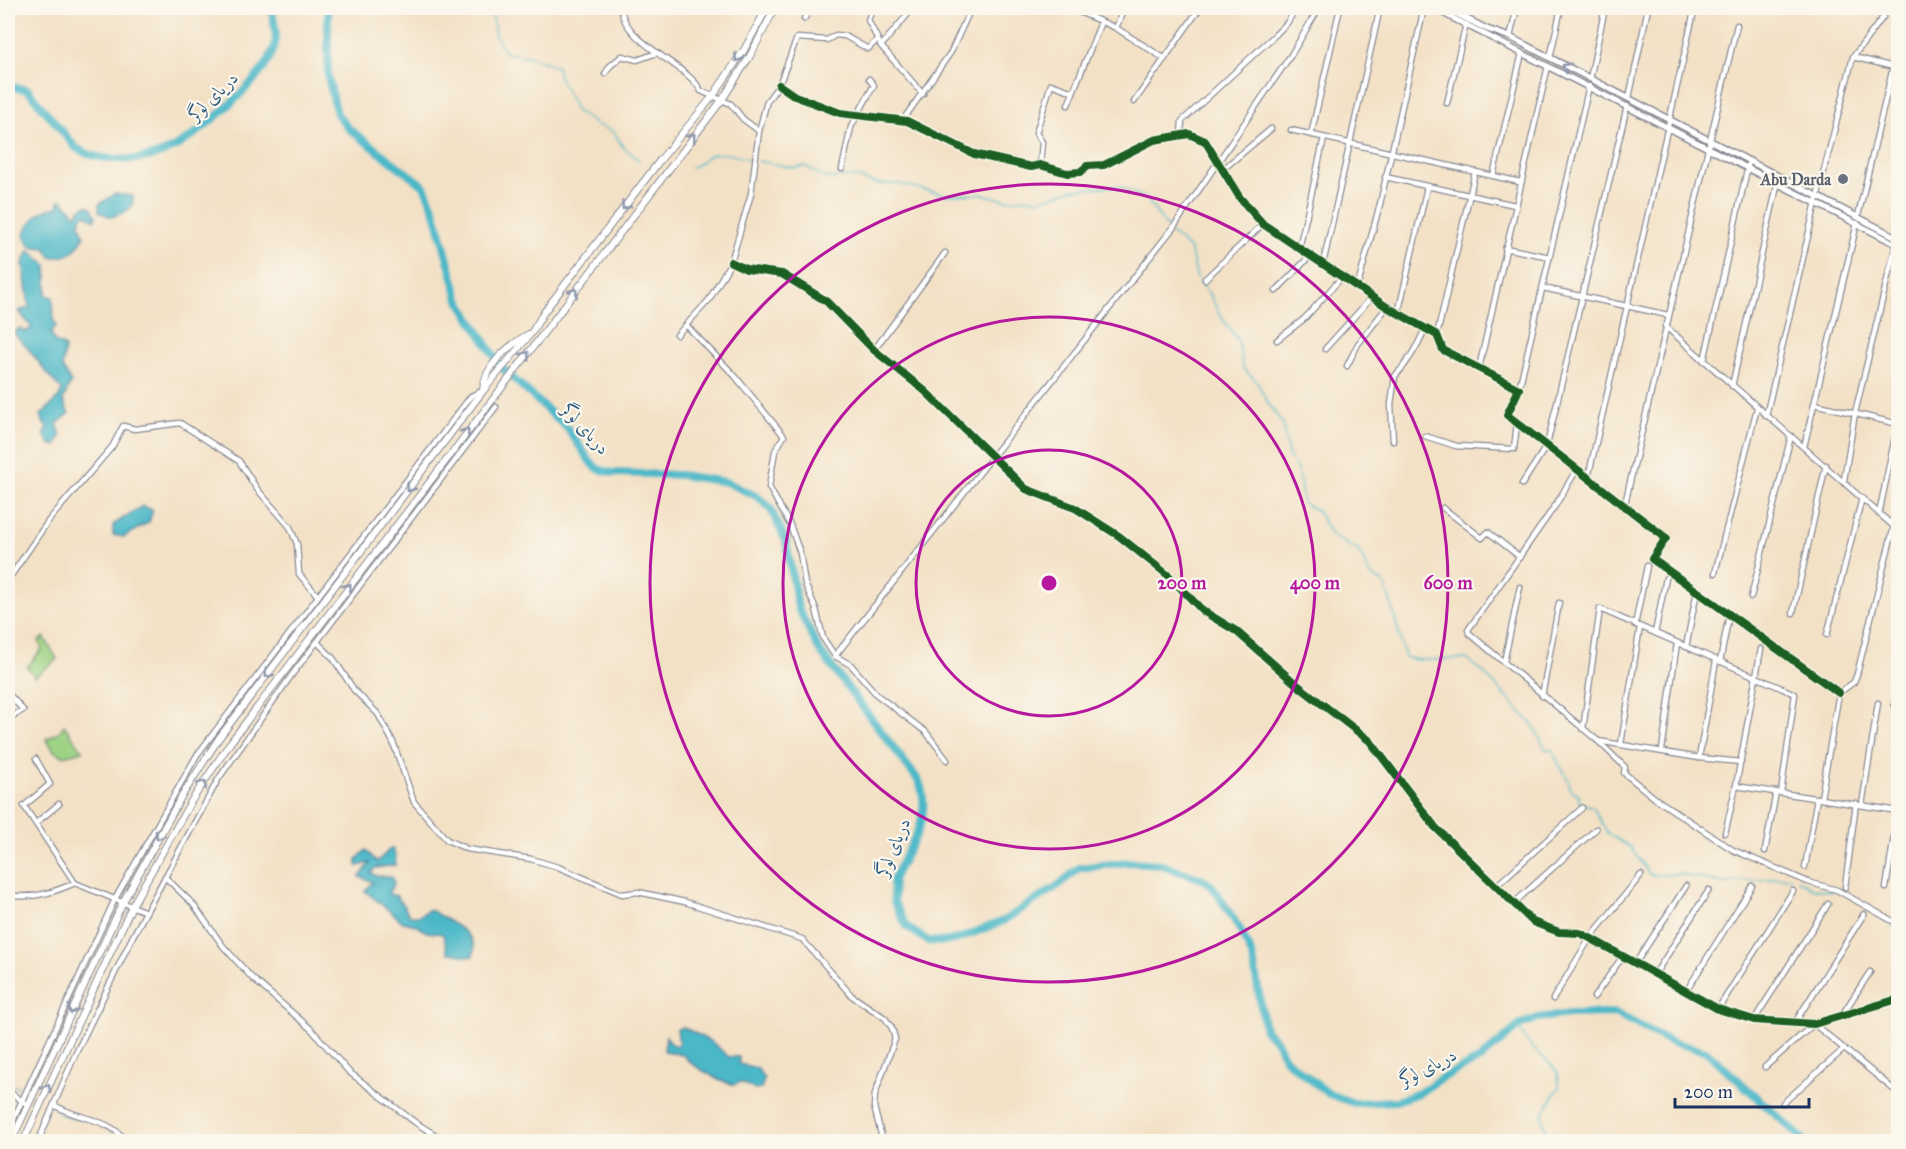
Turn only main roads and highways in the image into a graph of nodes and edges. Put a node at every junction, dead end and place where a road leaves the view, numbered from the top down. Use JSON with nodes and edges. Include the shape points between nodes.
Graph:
{"nodes":[{"id":1,"x":767,"y":8,"type":"edge"},
{"id":2,"x":776,"y":8,"type":"edge"},
{"id":3,"x":532,"y":332,"type":"junction"},
{"id":4,"x":483,"y":391,"type":"junction"},
{"id":5,"x":304,"y":628,"type":"junction"},
{"id":6,"x":312,"y":633,"type":"junction"},
{"id":7,"x":11,"y":1142,"type":"edge"},
{"id":8,"x":23,"y":1142,"type":"edge"}],
"edges":[{"from":1,"to":3,"type":"main road","one_way":true,"via":[[713,96]]},
{"from":6,"to":2,"type":"main road","one_way":true,"via":[[722,99]]},
{"from":3,"to":4,"type":"main road"},
{"from":3,"to":4,"type":"main road","via":[[516,341],[489,369]]},
{"from":4,"to":5,"type":"main road","one_way":true},
{"from":5,"to":6,"type":"main road"},
{"from":5,"to":7,"type":"main road","one_way":true,"via":[[219,738],[180,799],[123,902]]},
{"from":8,"to":6,"type":"main road","one_way":true,"via":[[132,906],[203,783]]}]}
